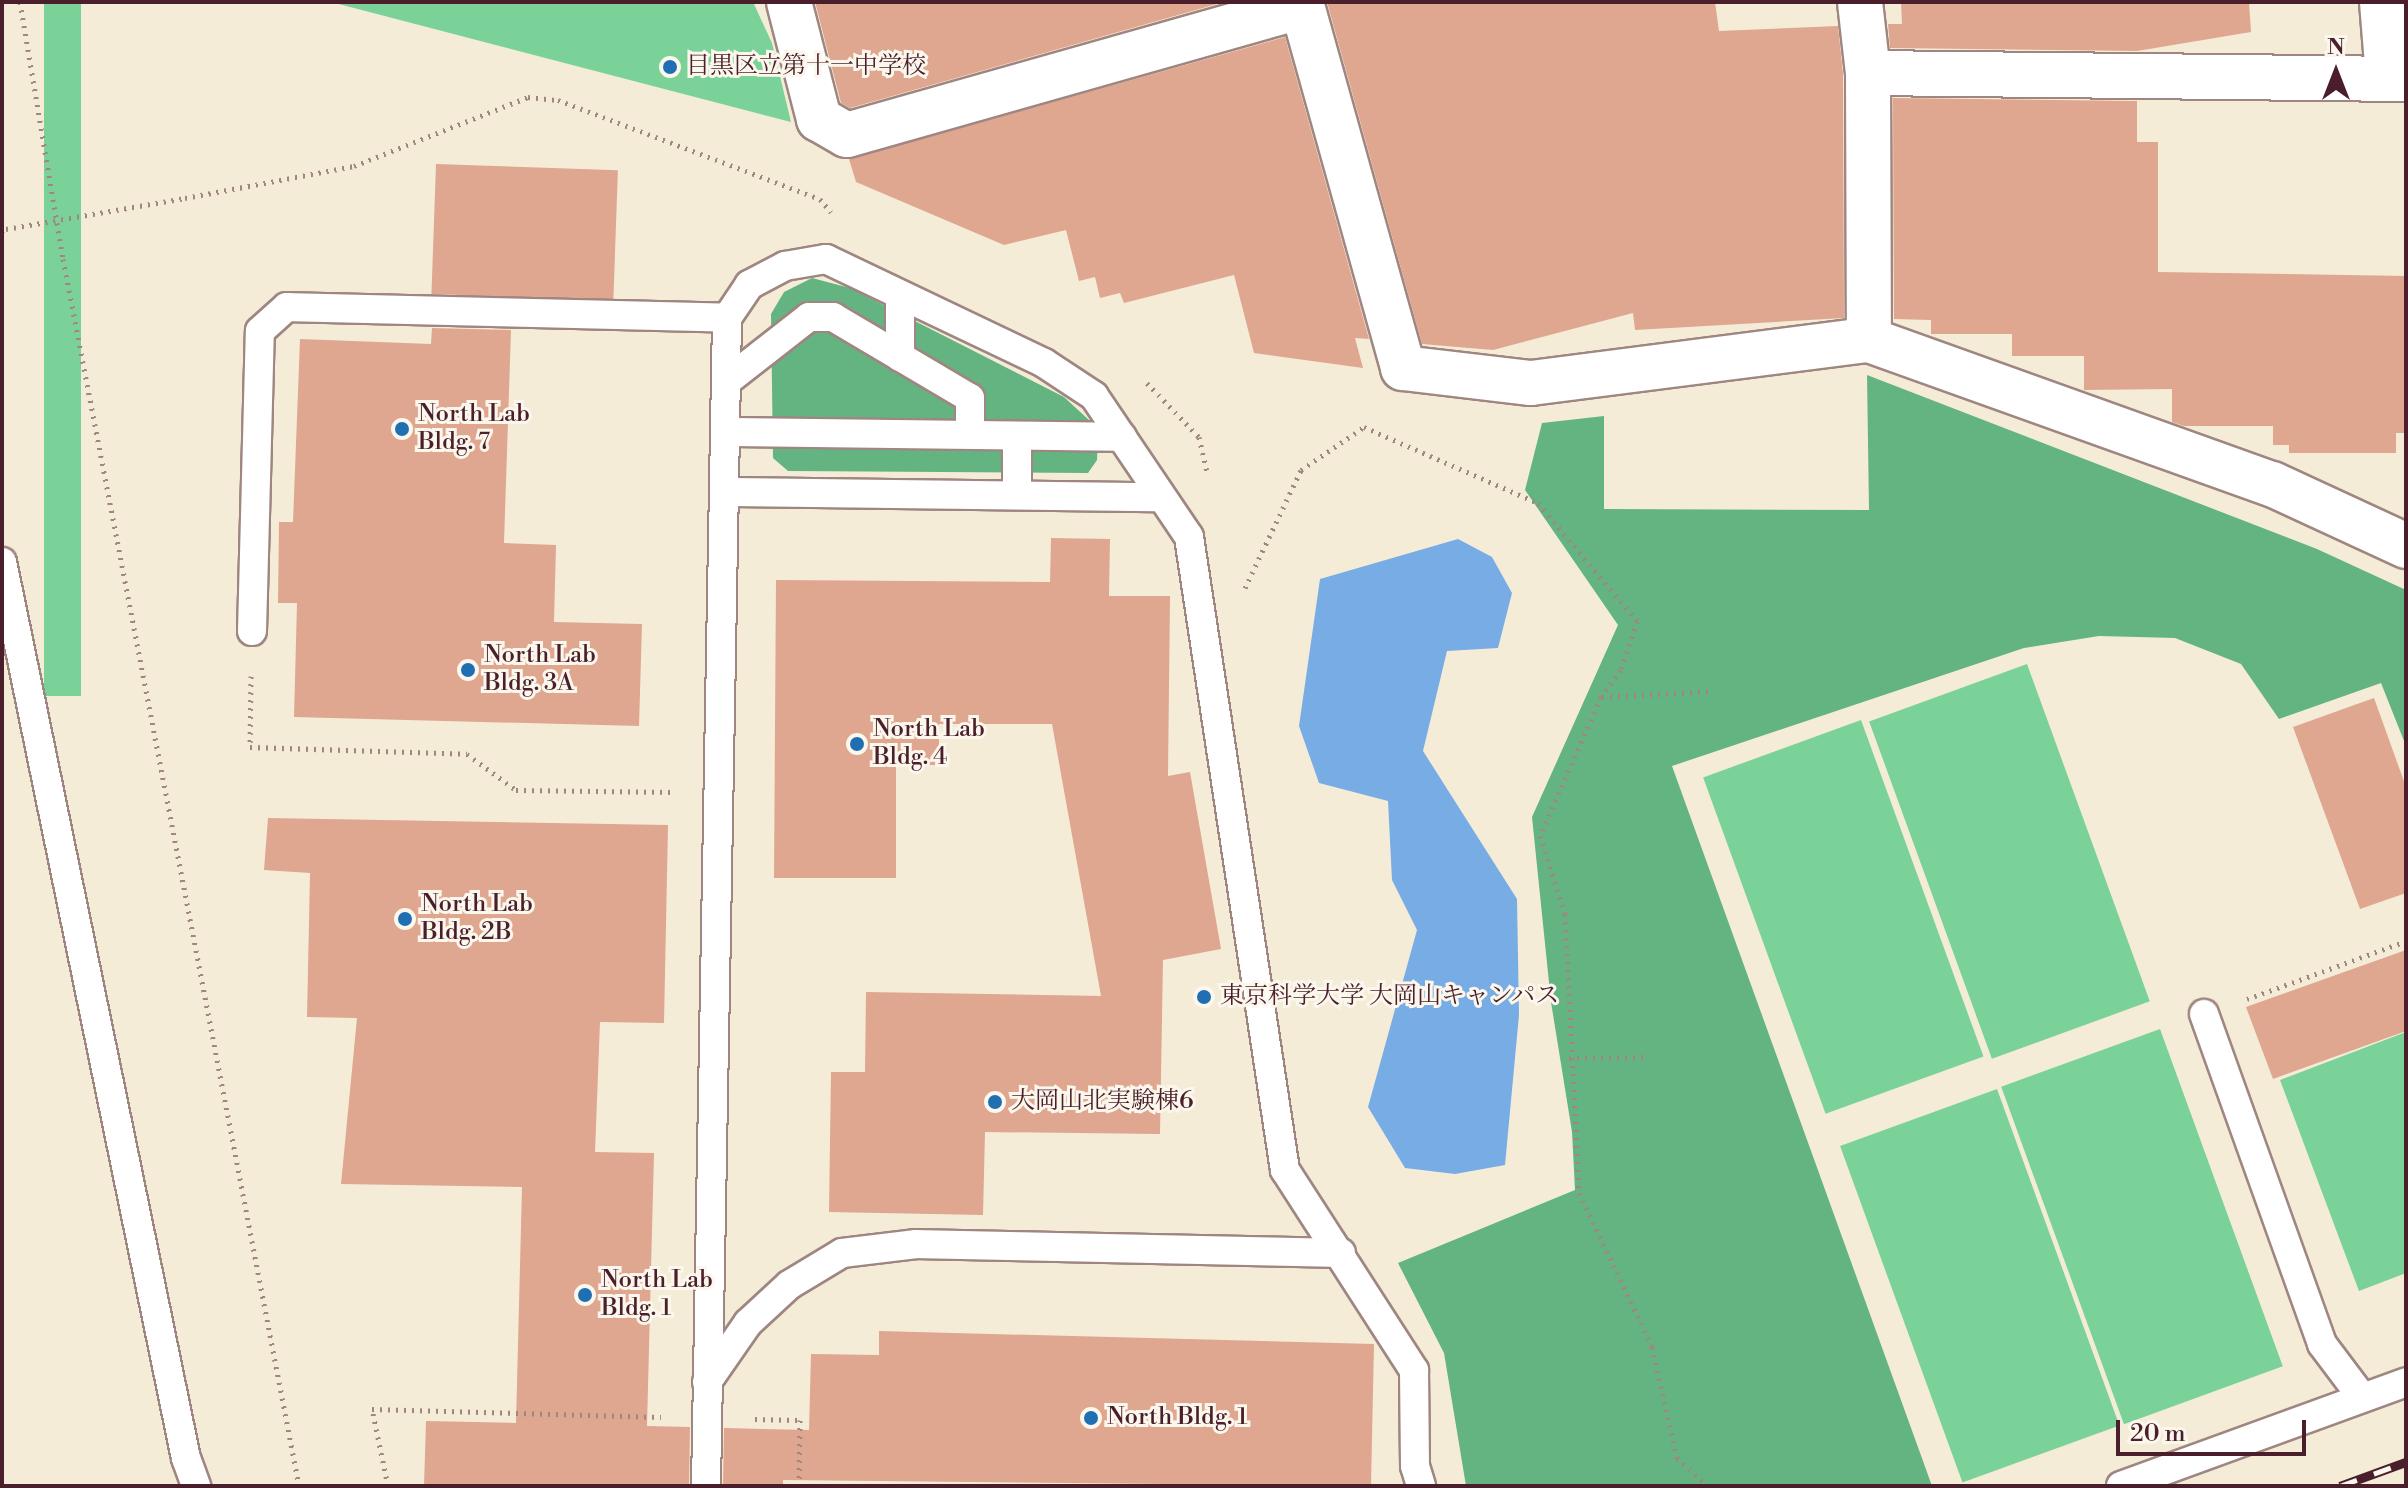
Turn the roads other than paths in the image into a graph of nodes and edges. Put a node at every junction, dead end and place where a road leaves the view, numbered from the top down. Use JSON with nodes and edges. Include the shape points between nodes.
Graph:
{"nodes":[{"id":1,"x":789,"y":2,"type":"edge"},
{"id":2,"x":1860,"y":2,"type":"edge"},
{"id":3,"x":2382,"y":2,"type":"edge"},
{"id":4,"x":1301,"y":4,"type":"edge"},
{"id":5,"x":1868,"y":73,"type":"junction"},
{"id":6,"x":2397,"y":77,"type":"edge"},
{"id":7,"x":900,"y":295,"type":"junction"},
{"id":8,"x":727,"y":318,"type":"junction"},
{"id":9,"x":1869,"y":340,"type":"junction"},
{"id":10,"x":900,"y":357,"type":"junction"},
{"id":11,"x":727,"y":381,"type":"junction"},
{"id":12,"x":726,"y":432,"type":"junction"},
{"id":13,"x":970,"y":434,"type":"junction"},
{"id":14,"x":1017,"y":436,"type":"junction"},
{"id":15,"x":1122,"y":437,"type":"junction"},
{"id":16,"x":726,"y":492,"type":"junction"},
{"id":17,"x":1017,"y":495,"type":"junction"},
{"id":18,"x":1161,"y":497,"type":"junction"},
{"id":19,"x":2406,"y":546,"type":"edge"},
{"id":20,"x":2,"y":562,"type":"edge"},
{"id":21,"x":252,"y":631,"type":"road end"},
{"id":22,"x":2204,"y":1014,"type":"road end"},
{"id":23,"x":1341,"y":1253,"type":"junction"},
{"id":24,"x":707,"y":1382,"type":"junction"},
{"id":25,"x":2406,"y":1382,"type":"edge"},
{"id":26,"x":2362,"y":1397,"type":"junction"},
{"id":27,"x":196,"y":1486,"type":"edge"},
{"id":28,"x":706,"y":1486,"type":"edge"},
{"id":29,"x":1421,"y":1486,"type":"edge"},
{"id":30,"x":2121,"y":1486,"type":"edge"}],
"edges":[{"from":1,"to":4,"type":"street","via":[[819,119],[847,135]]},
{"from":2,"to":5,"type":"street"},
{"from":3,"to":6,"type":"street"},
{"from":4,"to":9,"type":"street","via":[[1403,368],[1531,383]]},
{"from":5,"to":6,"type":"street"},
{"from":5,"to":9,"type":"street"},
{"from":7,"to":8,"type":"lane","via":[[826,259],[785,266],[749,285]]},
{"from":7,"to":10,"type":"lane"},
{"from":7,"to":15,"type":"lane","via":[[1057,371],[1094,396]]},
{"from":8,"to":11,"type":"lane"},
{"from":8,"to":21,"type":"lane","via":[[287,307],[260,331]]},
{"from":9,"to":19,"type":"street","via":[[2272,484]]},
{"from":10,"to":11,"type":"lane","via":[[833,317],[809,317]]},
{"from":10,"to":13,"type":"lane","via":[[970,398]]},
{"from":11,"to":12,"type":"lane"},
{"from":12,"to":13,"type":"lane"},
{"from":12,"to":16,"type":"lane"},
{"from":13,"to":14,"type":"lane"},
{"from":14,"to":15,"type":"lane"},
{"from":14,"to":17,"type":"lane"},
{"from":15,"to":18,"type":"lane"},
{"from":16,"to":17,"type":"lane"},
{"from":16,"to":24,"type":"lane"},
{"from":17,"to":18,"type":"lane"},
{"from":18,"to":23,"type":"lane","via":[[1189,537],[1193,557],[1285,1170]]},
{"from":20,"to":27,"type":"lane","via":[[186,1458]]},
{"from":22,"to":26,"type":"lane","via":[[2322,1344]]},
{"from":23,"to":24,"type":"lane","via":[[916,1244],[842,1253],[789,1285],[748,1323]]},
{"from":23,"to":29,"type":"lane","via":[[1414,1370],[1415,1466]]},
{"from":24,"to":28,"type":"lane"},
{"from":25,"to":26,"type":"lane"},
{"from":26,"to":30,"type":"lane"}]}
